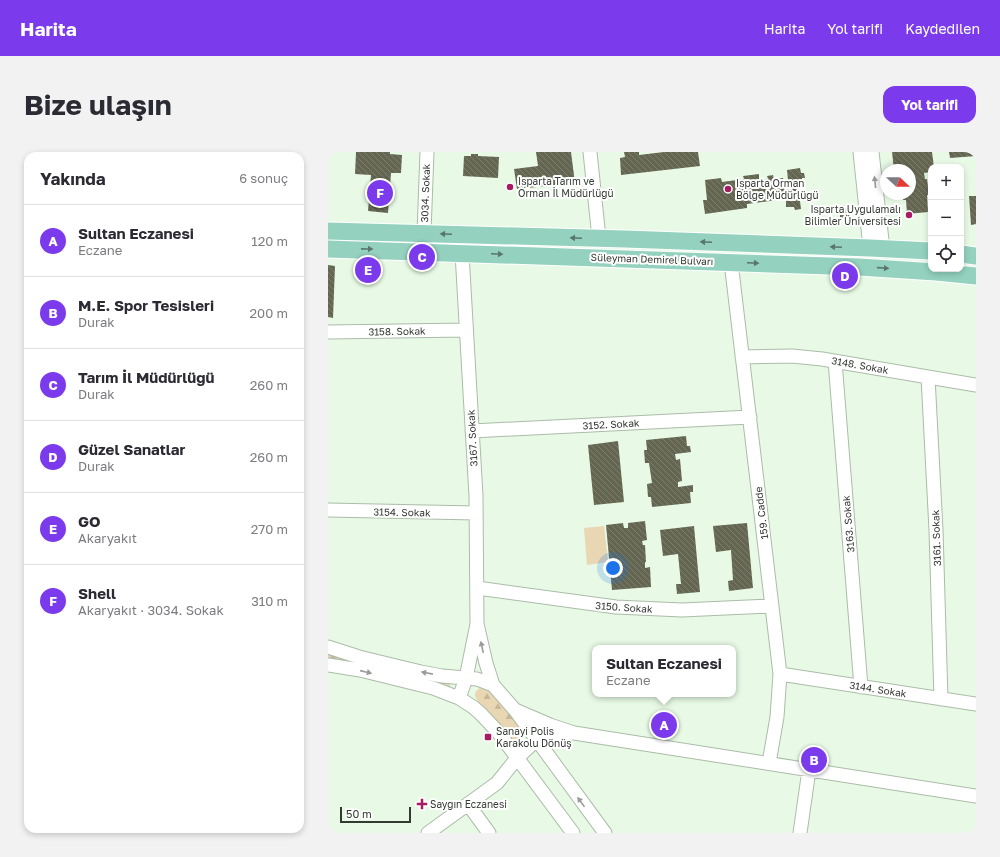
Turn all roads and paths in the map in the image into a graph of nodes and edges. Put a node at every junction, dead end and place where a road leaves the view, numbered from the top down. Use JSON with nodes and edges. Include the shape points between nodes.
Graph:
{"nodes":[{"id":1,"x":427,"y":152,"type":"edge"},
{"id":2,"x":590,"y":152,"type":"edge"},
{"id":3,"x":860,"y":152,"type":"edge"},
{"id":4,"x":872,"y":152,"type":"edge"},
{"id":5,"x":328,"y":231,"type":"edge"},
{"id":6,"x":424,"y":233,"type":"junction"},
{"id":7,"x":599,"y":238,"type":"junction"},
{"id":8,"x":876,"y":248,"type":"junction"},
{"id":9,"x":328,"y":249,"type":"edge"},
{"id":10,"x":928,"y":251,"type":"edge"},
{"id":11,"x":462,"y":253,"type":"junction"},
{"id":12,"x":964,"y":254,"type":"edge"},
{"id":13,"x":976,"y":256,"type":"edge"},
{"id":14,"x":731,"y":262,"type":"junction"},
{"id":15,"x":976,"y":276,"type":"edge"},
{"id":16,"x":466,"y":330,"type":"junction"},
{"id":17,"x":328,"y":332,"type":"edge"},
{"id":18,"x":742,"y":357,"type":"junction"},
{"id":19,"x":835,"y":361,"type":"junction"},
{"id":20,"x":928,"y":377,"type":"junction"},
{"id":21,"x":976,"y":385,"type":"edge"},
{"id":22,"x":750,"y":417,"type":"junction"},
{"id":23,"x":472,"y":431,"type":"junction"},
{"id":24,"x":328,"y":510,"type":"edge"},
{"id":25,"x":476,"y":514,"type":"junction"},
{"id":26,"x":477,"y":588,"type":"junction"},
{"id":27,"x":772,"y":606,"type":"junction"},
{"id":28,"x":477,"y":624,"type":"junction"},
{"id":29,"x":328,"y":647,"type":"edge"},
{"id":30,"x":328,"y":665,"type":"edge"},
{"id":31,"x":780,"y":674,"type":"junction"},
{"id":32,"x":466,"y":678,"type":"junction"},
{"id":33,"x":492,"y":685,"type":"junction"},
{"id":34,"x":861,"y":686,"type":"junction"},
{"id":35,"x":459,"y":698,"type":"junction"},
{"id":36,"x":941,"y":699,"type":"junction"},
{"id":37,"x":976,"y":704,"type":"edge"},
{"id":38,"x":515,"y":710,"type":"junction"},
{"id":39,"x":574,"y":733,"type":"junction"},
{"id":40,"x":537,"y":741,"type":"junction"},
{"id":41,"x":517,"y":758,"type":"junction"},
{"id":42,"x":769,"y":763,"type":"junction"},
{"id":43,"x":809,"y":770,"type":"junction"},
{"id":44,"x":976,"y":796,"type":"edge"},
{"id":45,"x":468,"y":804,"type":"junction"},
{"id":46,"x":428,"y":833,"type":"edge"},
{"id":47,"x":490,"y":833,"type":"edge"},
{"id":48,"x":573,"y":833,"type":"edge"},
{"id":49,"x":605,"y":833,"type":"edge"},
{"id":50,"x":800,"y":833,"type":"edge"}],
"edges":[{"from":1,"to":6,"type":"street","name":"3034. Sokak"},
{"from":2,"to":7,"type":"street"},
{"from":3,"to":8,"type":"street"},
{"from":8,"to":4,"type":"street","one_way":true},
{"from":5,"to":6,"type":"main road"},
{"from":7,"to":6,"type":"main road","one_way":true},
{"from":8,"to":7,"type":"main road","one_way":true},
{"from":8,"to":10,"type":"main road"},
{"from":9,"to":11,"type":"main road","name":"Süleyman Demirel Bulvarı","one_way":true},
{"from":11,"to":14,"type":"main road","name":"Süleyman Demirel Bulvarı","one_way":true},
{"from":11,"to":16,"type":"street","name":"3167. Sokak"},
{"from":12,"to":13,"type":"main road"},
{"from":14,"to":15,"type":"main road","name":"Süleyman Demirel Bulvarı","one_way":true,"via":[[859,267]]},
{"from":14,"to":18,"type":"street","name":"159. Cadde"},
{"from":16,"to":17,"type":"street","name":"3158. Sokak"},
{"from":16,"to":23,"type":"street","name":"3167. Sokak"},
{"from":18,"to":19,"type":"street","name":"3148. Sokak","via":[[792,356]]},
{"from":18,"to":22,"type":"street","name":"159. Cadde"},
{"from":19,"to":20,"type":"street","name":"3148. Sokak"},
{"from":19,"to":34,"type":"street","name":"3163. Sokak"},
{"from":20,"to":21,"type":"street","name":"3148. Sokak"},
{"from":20,"to":36,"type":"street","name":"3161. Sokak"},
{"from":22,"to":23,"type":"street","name":"3152. Sokak"},
{"from":22,"to":27,"type":"street","name":"159. Cadde"},
{"from":23,"to":25,"type":"street","name":"3167. Sokak"},
{"from":24,"to":25,"type":"street","name":"3154. Sokak"},
{"from":25,"to":26,"type":"street","name":"3167. Sokak"},
{"from":26,"to":27,"type":"street","name":"3150. Sokak","via":[[616,607],[682,610]]},
{"from":26,"to":28,"type":"street","name":"3167. Sokak"},
{"from":27,"to":31,"type":"street","name":"159. Cadde"},
{"from":28,"to":32,"type":"street","name":"3167. Sokak"},
{"from":33,"to":28,"type":"street","name":"3167. Sokak","one_way":true},
{"from":32,"to":29,"type":"street","one_way":true,"via":[[421,672]]},
{"from":30,"to":35,"type":"street","one_way":true,"via":[[425,686]]},
{"from":31,"to":34,"type":"street","name":"3144. Sokak"},
{"from":31,"to":42,"type":"street","name":"159. Cadde","via":[[777,717]]},
{"from":32,"to":33,"type":"street","via":[[482,680]]},
{"from":32,"to":35,"type":"street","name":"3167. Sokak"},
{"from":33,"to":38,"type":"street"},
{"from":34,"to":36,"type":"street","name":"3144. Sokak"},
{"from":35,"to":41,"type":"street","via":[[480,713]]},
{"from":36,"to":37,"type":"street","name":"3144. Sokak"},
{"from":38,"to":39,"type":"street"},
{"from":38,"to":40,"type":"street"},
{"from":39,"to":40,"type":"street"},
{"from":39,"to":42,"type":"street"},
{"from":40,"to":41,"type":"street"},
{"from":49,"to":40,"type":"street","one_way":true},
{"from":41,"to":45,"type":"street","via":[[497,783]]},
{"from":41,"to":48,"type":"street"},
{"from":42,"to":43,"type":"street"},
{"from":43,"to":44,"type":"street"},
{"from":43,"to":50,"type":"street"},
{"from":45,"to":46,"type":"street"},
{"from":45,"to":47,"type":"street"}]}
